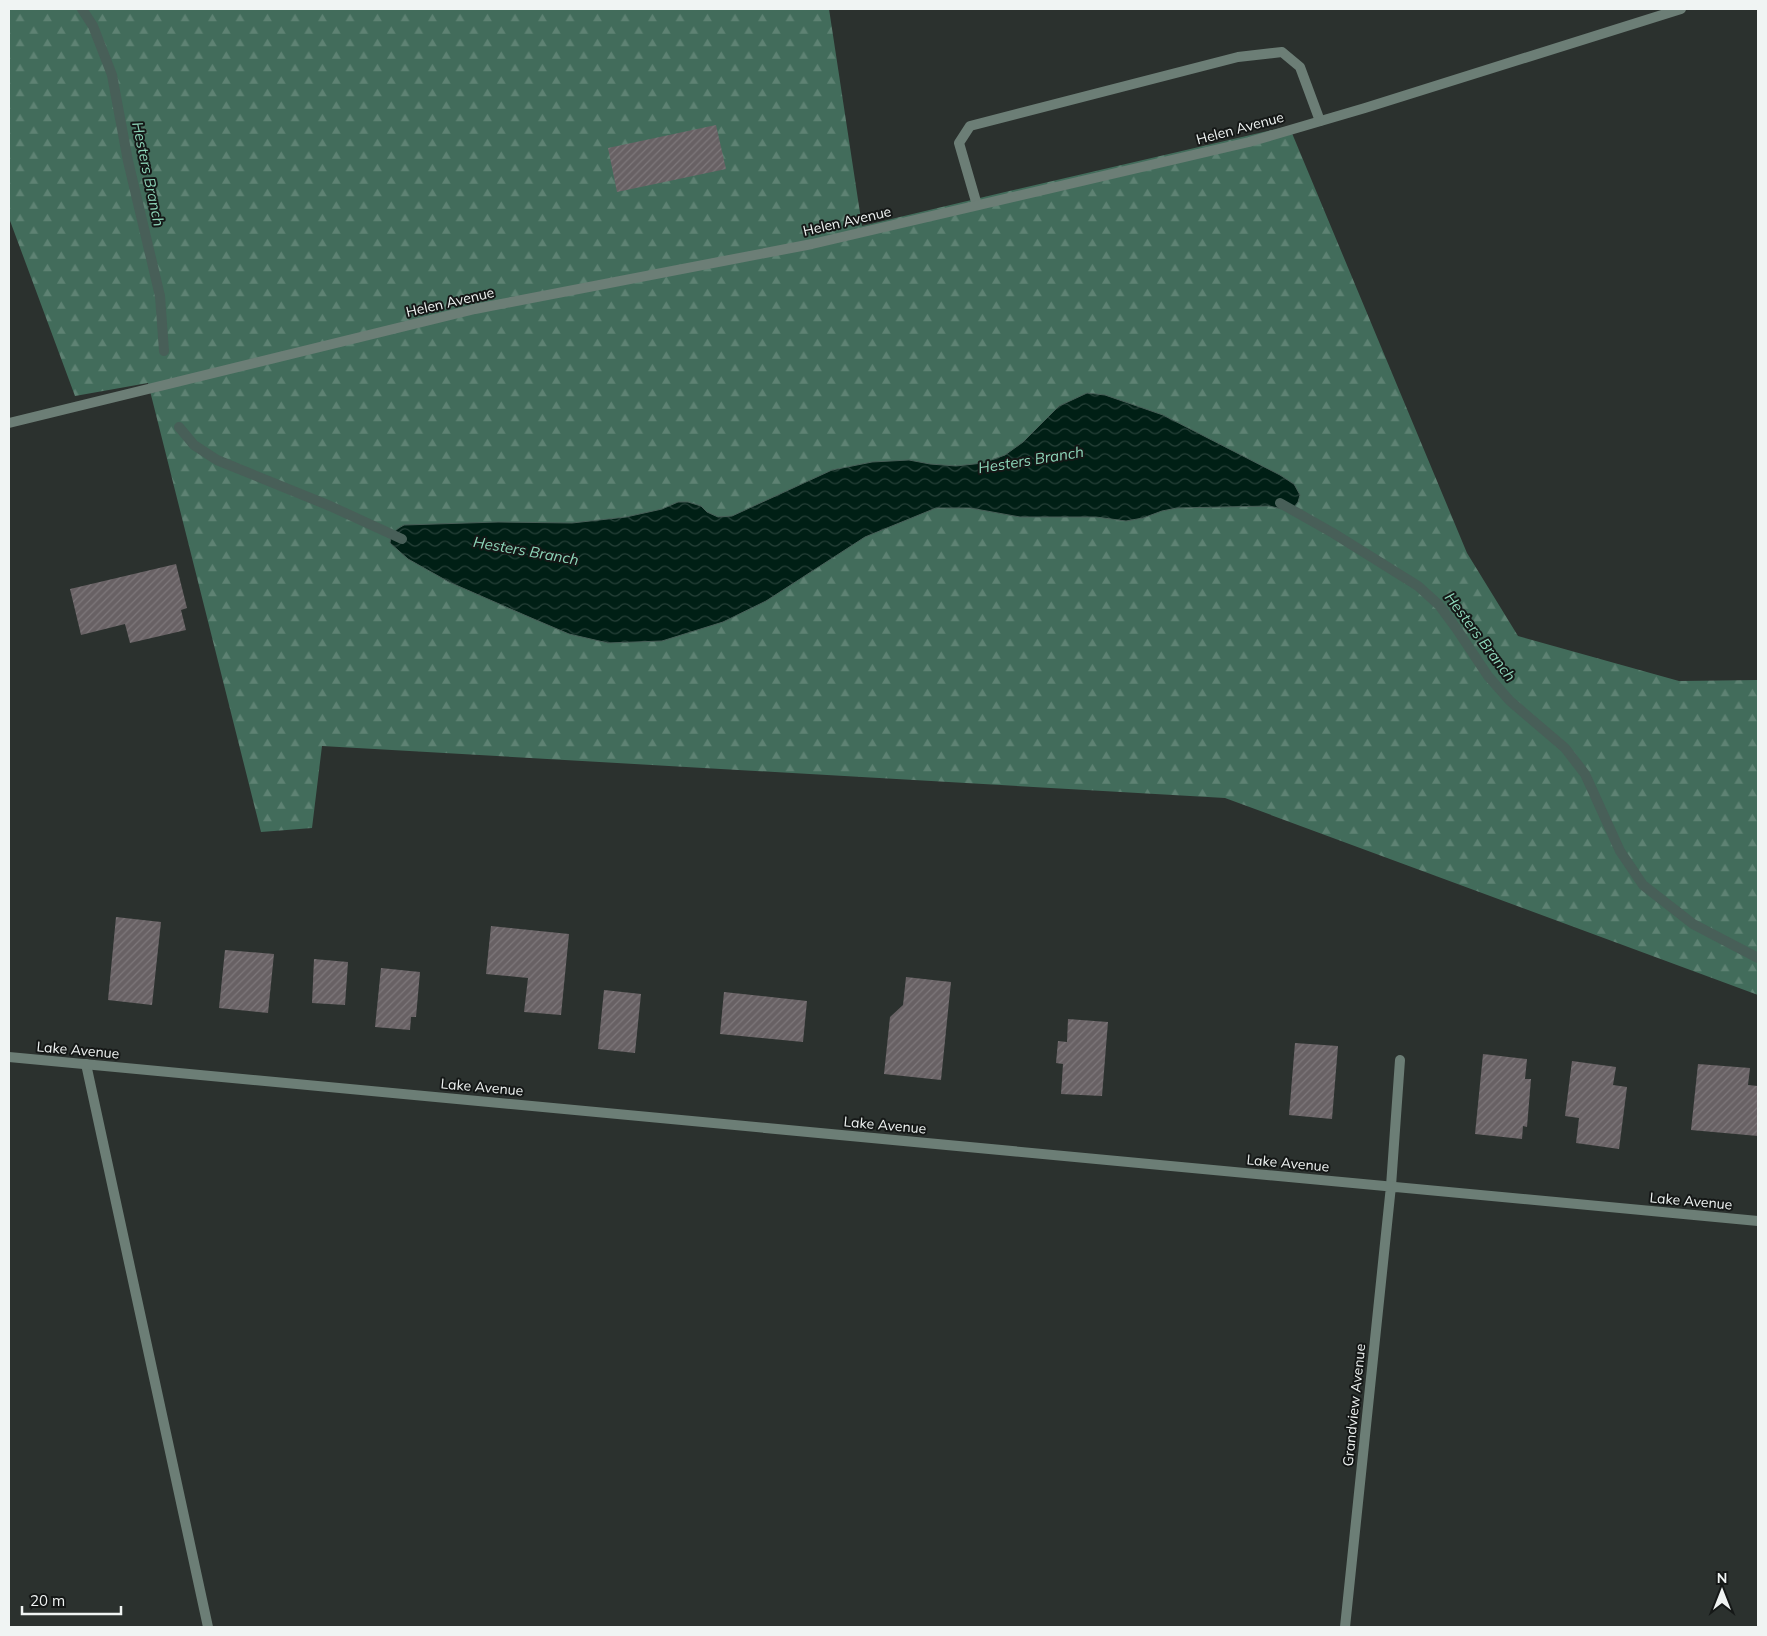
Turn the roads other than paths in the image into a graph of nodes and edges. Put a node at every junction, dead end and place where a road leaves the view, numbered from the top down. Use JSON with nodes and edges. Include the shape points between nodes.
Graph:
{"nodes":[{"id":1,"x":1681,"y":9,"type":"edge"},
{"id":2,"x":1320,"y":121,"type":"junction"},
{"id":3,"x":977,"y":205,"type":"junction"},
{"id":4,"x":9,"y":423,"type":"edge"},
{"id":5,"x":9,"y":1057,"type":"edge"},
{"id":6,"x":1400,"y":1060,"type":"dead end"},
{"id":7,"x":86,"y":1064,"type":"junction"},
{"id":8,"x":1391,"y":1186,"type":"junction"},
{"id":9,"x":1758,"y":1221,"type":"edge"},
{"id":10,"x":208,"y":1627,"type":"edge"},
{"id":11,"x":1345,"y":1627,"type":"edge"}],
"edges":[{"from":1,"to":2,"type":"street","name":"Helen Avenue"},
{"from":2,"to":3,"type":"street","name":"Helen Avenue","via":[[1249,142]]},
{"from":2,"to":3,"type":"street","via":[[1300,67],[1282,52],[1238,57],[970,126],[959,143]]},
{"from":3,"to":4,"type":"street","name":"Helen Avenue","via":[[812,244],[475,309]]},
{"from":5,"to":7,"type":"street","name":"Lake Avenue"},
{"from":6,"to":8,"type":"street","name":"Grandview Avenue"},
{"from":7,"to":8,"type":"street","name":"Lake Avenue"},
{"from":7,"to":10,"type":"street"},
{"from":8,"to":9,"type":"street","name":"Lake Avenue"},
{"from":8,"to":11,"type":"street","name":"Grandview Avenue"}]}
